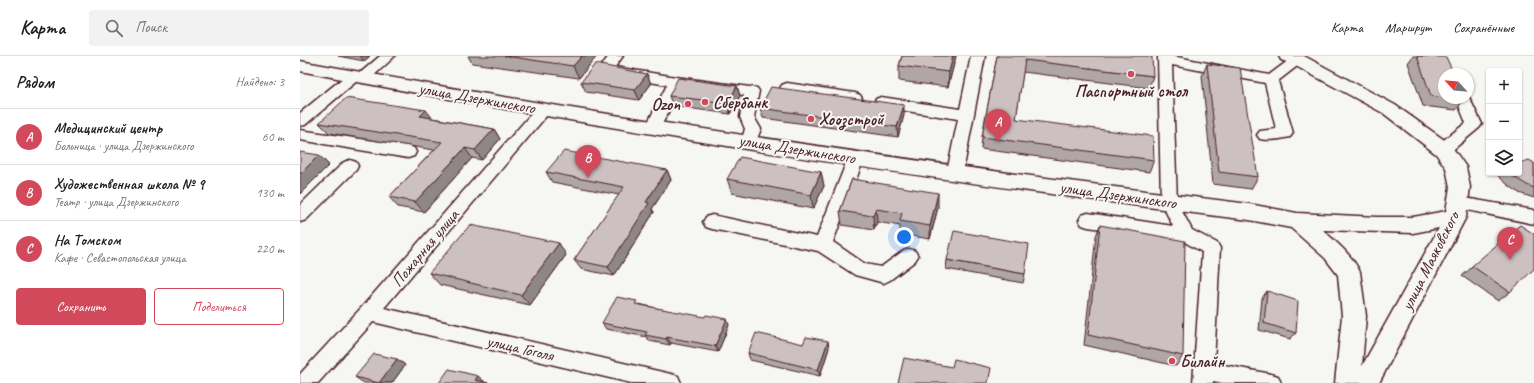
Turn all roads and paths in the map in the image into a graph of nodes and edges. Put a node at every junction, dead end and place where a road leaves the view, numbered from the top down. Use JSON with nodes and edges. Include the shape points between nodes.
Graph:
{"nodes":[{"id":1,"x":388,"y":56,"type":"edge"},
{"id":2,"x":616,"y":56,"type":"edge"},
{"id":3,"x":978,"y":56,"type":"edge"},
{"id":4,"x":1165,"y":58,"type":"edge"},
{"id":5,"x":1292,"y":58,"type":"edge"},
{"id":6,"x":300,"y":66,"type":"edge"},
{"id":7,"x":359,"y":77,"type":"junction"},
{"id":8,"x":1271,"y":80,"type":"junction"},
{"id":9,"x":676,"y":82,"type":"junction"},
{"id":10,"x":787,"y":88,"type":"edge"},
{"id":11,"x":1466,"y":104,"type":"edge"},
{"id":12,"x":543,"y":110,"type":"junction"},
{"id":13,"x":966,"y":115,"type":"junction"},
{"id":14,"x":300,"y":121,"type":"edge"},
{"id":15,"x":653,"y":128,"type":"junction"},
{"id":16,"x":300,"y":135,"type":"edge"},
{"id":17,"x":1265,"y":135,"type":"dead end"},
{"id":18,"x":749,"y":142,"type":"junction"},
{"id":19,"x":1443,"y":149,"type":"junction"},
{"id":20,"x":408,"y":152,"type":"dead end"},
{"id":21,"x":856,"y":158,"type":"junction"},
{"id":22,"x":350,"y":166,"type":"dead end"},
{"id":23,"x":955,"y":172,"type":"junction"},
{"id":24,"x":1169,"y":202,"type":"junction"},
{"id":25,"x":1458,"y":210,"type":"junction"},
{"id":26,"x":300,"y":215,"type":"edge"},
{"id":27,"x":1534,"y":217,"type":"edge"},
{"id":28,"x":1088,"y":220,"type":"dead end"},
{"id":29,"x":1297,"y":221,"type":"junction"},
{"id":30,"x":712,"y":222,"type":"dead end"},
{"id":31,"x":1186,"y":235,"type":"junction"},
{"id":32,"x":823,"y":245,"type":"junction"},
{"id":33,"x":909,"y":256,"type":"dead end"},
{"id":34,"x":369,"y":313,"type":"junction"},
{"id":35,"x":1203,"y":377,"type":"edge"},
{"id":36,"x":305,"y":383,"type":"edge"},
{"id":37,"x":671,"y":383,"type":"edge"},
{"id":38,"x":1271,"y":383,"type":"edge"},
{"id":39,"x":1348,"y":383,"type":"edge"},
{"id":40,"x":1366,"y":383,"type":"edge"}],
"edges":[{"from":1,"to":7,"type":"street"},
{"from":2,"to":9,"type":"street","via":[[605,70]]},
{"from":3,"to":13,"type":"street"},
{"from":4,"to":8,"type":"street"},
{"from":4,"to":24,"type":"street"},
{"from":5,"to":8,"type":"street"},
{"from":5,"to":19,"type":"main road","name":"улица Маяковского","via":[[1389,109]]},
{"from":6,"to":7,"type":"main road","name":"улица Дзержинского"},
{"from":7,"to":12,"type":"main road","name":"улица Дзержинского"},
{"from":7,"to":14,"type":"street"},
{"from":8,"to":17,"type":"street","via":[[1285,133]]},
{"from":9,"to":15,"type":"street"},
{"from":9,"to":18,"type":"street","via":[[752,90],[747,117],[753,129]]},
{"from":10,"to":13,"type":"street"},
{"from":11,"to":19,"type":"street","via":[[1474,124]]},
{"from":12,"to":15,"type":"main road","name":"улица Дзержинского"},
{"from":12,"to":34,"type":"street","name":"Пожарная улица"},
{"from":13,"to":23,"type":"street"},
{"from":15,"to":18,"type":"main road","name":"улица Дзержинского"},
{"from":16,"to":20,"type":"street"},
{"from":18,"to":21,"type":"main road","name":"улица Дзержинского"},
{"from":19,"to":25,"type":"main road","name":"улица Маяковского","via":[[1456,168],[1460,187]]},
{"from":21,"to":23,"type":"main road","name":"улица Дзержинского"},
{"from":21,"to":32,"type":"street"},
{"from":22,"to":26,"type":"street"},
{"from":23,"to":24,"type":"main road","name":"улица Дзержинского"},
{"from":24,"to":29,"type":"main road","name":"улица Дзержинского"},
{"from":24,"to":31,"type":"street"},
{"from":25,"to":27,"type":"street"},
{"from":25,"to":29,"type":"main road","name":"улица Дзержинского","via":[[1406,225]]},
{"from":25,"to":40,"type":"main road","name":"улица Маяковского"},
{"from":28,"to":31,"type":"street"},
{"from":29,"to":39,"type":"main road","via":[[1332,252],[1349,272],[1354,316]]},
{"from":30,"to":32,"type":"street"},
{"from":31,"to":35,"type":"street","via":[[1211,248]]},
{"from":32,"to":33,"type":"street","via":[[861,270],[884,275]]},
{"from":34,"to":36,"type":"street","name":"Пожарная улица"},
{"from":34,"to":37,"type":"street","name":"улица Гоголя"},
{"from":35,"to":38,"type":"street"}]}
